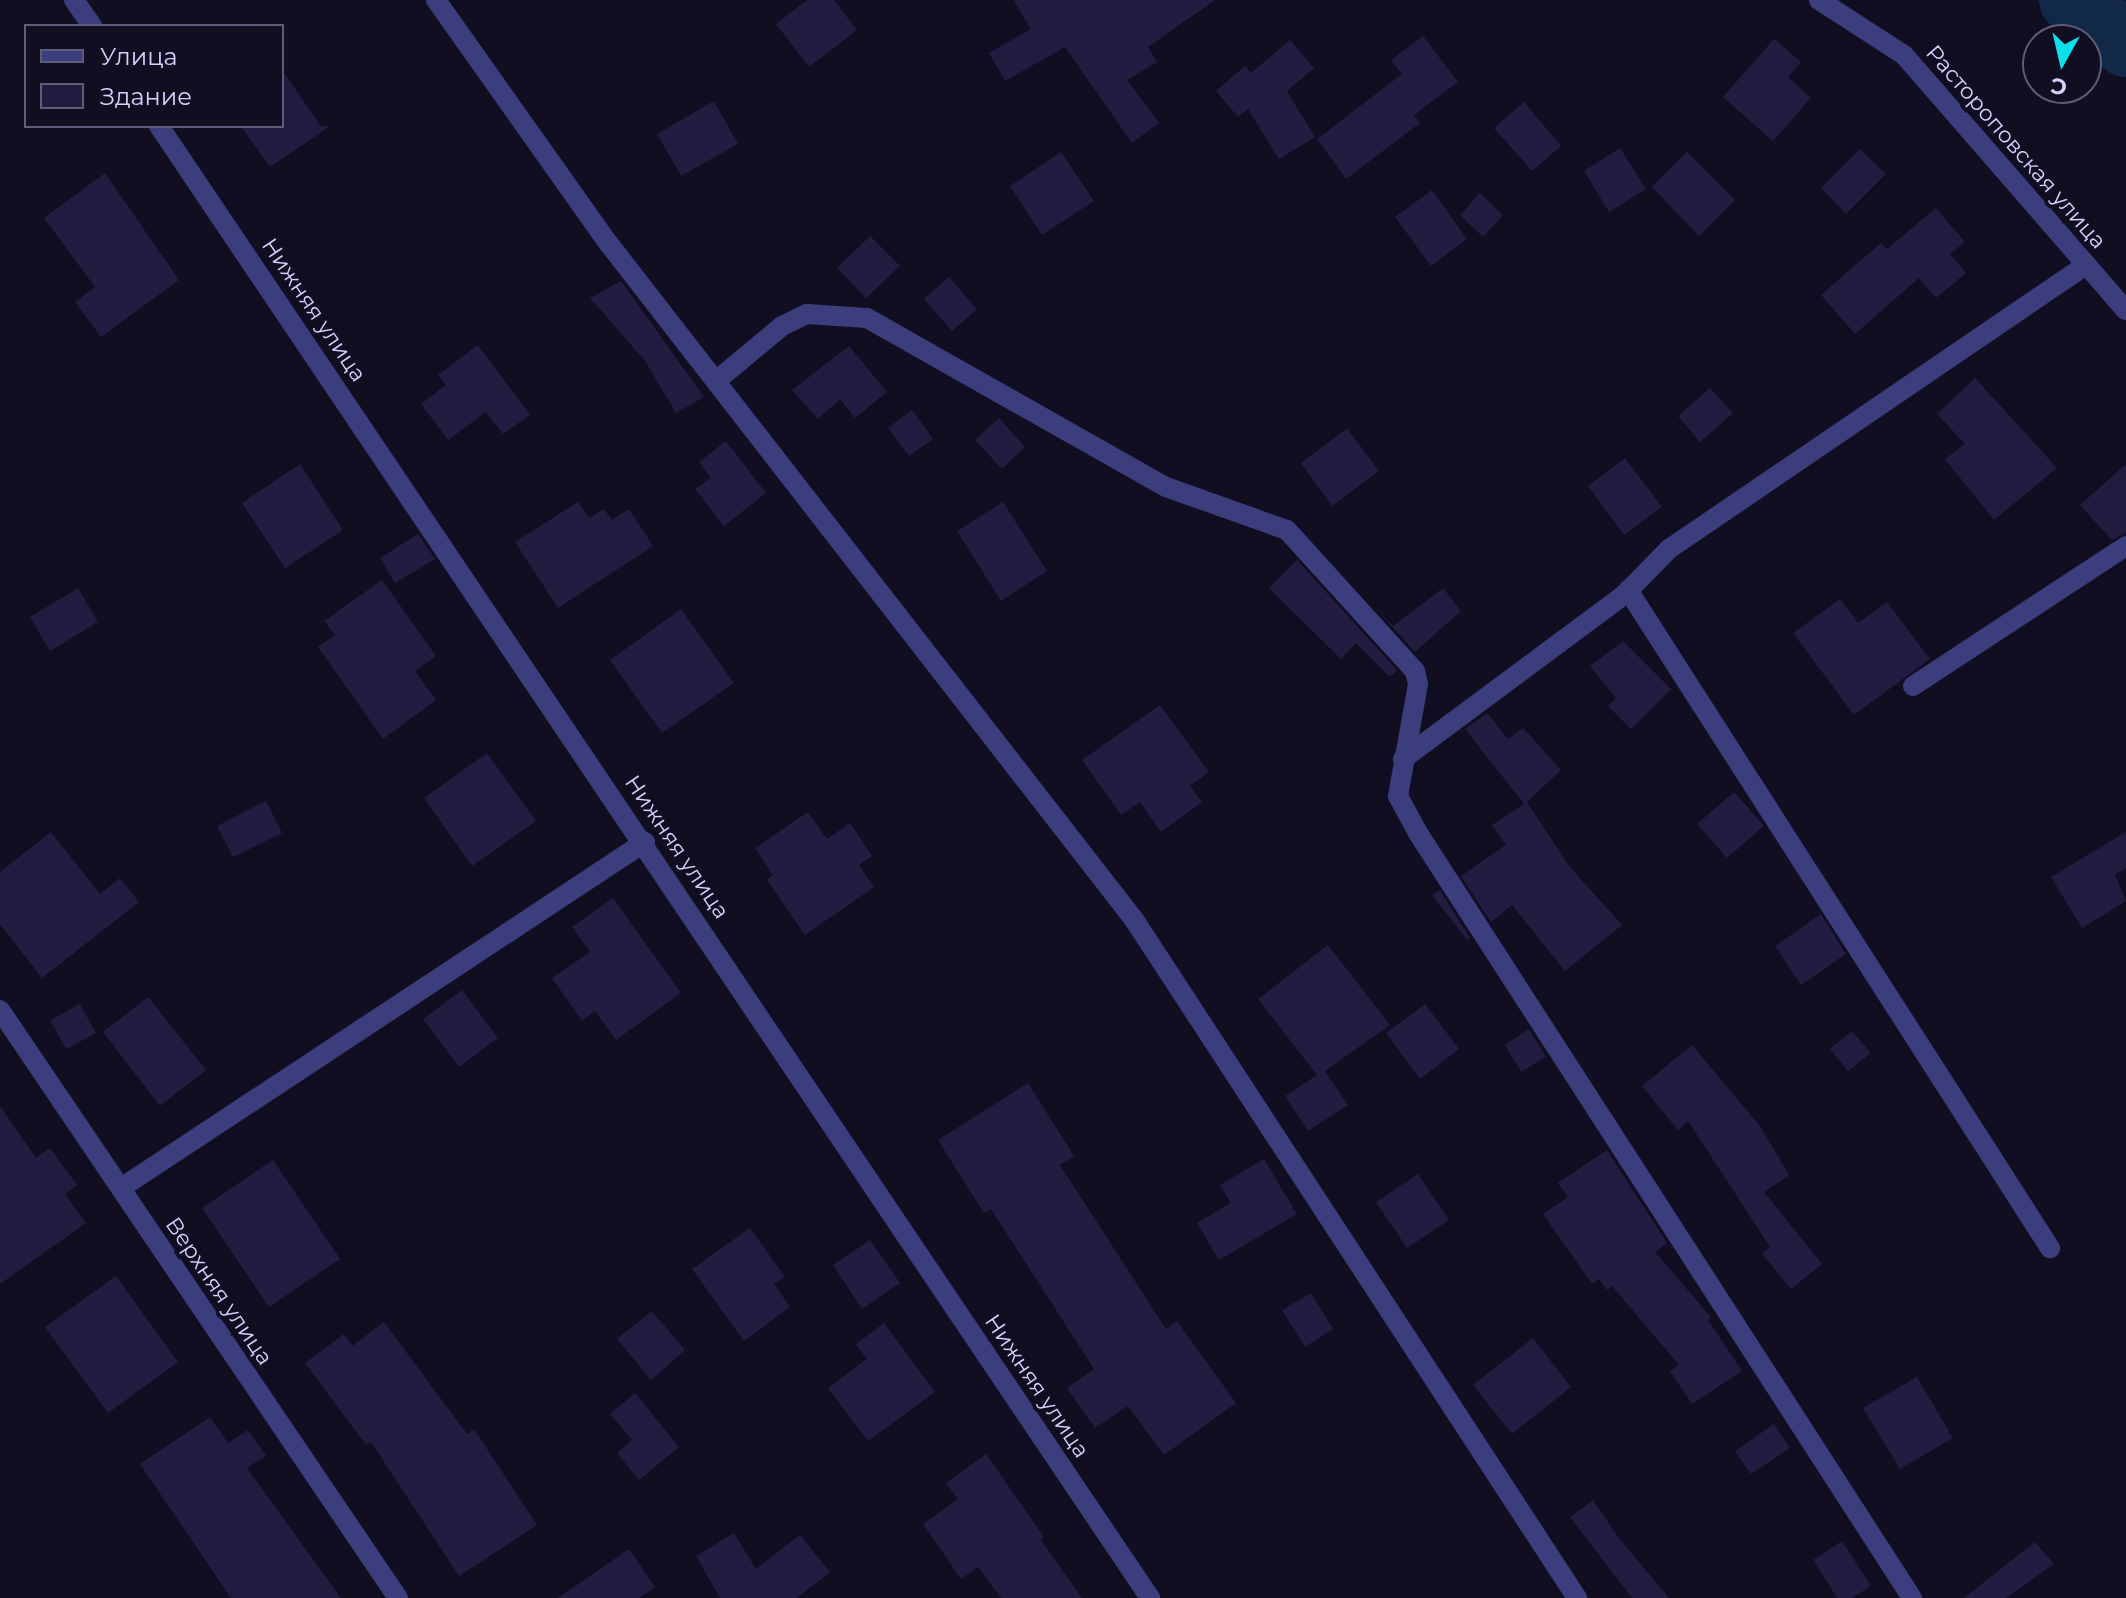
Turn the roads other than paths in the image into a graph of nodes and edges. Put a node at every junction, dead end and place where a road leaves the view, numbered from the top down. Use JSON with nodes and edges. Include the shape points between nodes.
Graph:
{"nodes":[{"id":1,"x":74,"y":0,"type":"edge"},
{"id":2,"x":436,"y":0,"type":"edge"},
{"id":3,"x":1819,"y":0,"type":"edge"},
{"id":4,"x":91,"y":24,"type":"edge"},
{"id":5,"x":160,"y":128,"type":"edge"},
{"id":6,"x":2086,"y":265,"type":"junction"},
{"id":7,"x":2126,"y":310,"type":"edge"},
{"id":8,"x":716,"y":381,"type":"junction"},
{"id":9,"x":2126,"y":546,"type":"edge"},
{"id":10,"x":1628,"y":590,"type":"junction"},
{"id":11,"x":1913,"y":686,"type":"dead end"},
{"id":12,"x":1403,"y":759,"type":"junction"},
{"id":13,"x":645,"y":842,"type":"junction"},
{"id":14,"x":0,"y":1010,"type":"edge"},
{"id":15,"x":121,"y":1188,"type":"junction"},
{"id":16,"x":2050,"y":1248,"type":"dead end"},
{"id":17,"x":398,"y":1598,"type":"edge"},
{"id":18,"x":1150,"y":1598,"type":"edge"},
{"id":19,"x":1577,"y":1598,"type":"edge"},
{"id":20,"x":1912,"y":1598,"type":"edge"}],
"edges":[{"from":1,"to":4,"type":"street"},
{"from":2,"to":8,"type":"street","via":[[609,244]]},
{"from":3,"to":6,"type":"street","name":"Растороповская улица","via":[[1904,55]]},
{"from":5,"to":13,"type":"street","name":"Нижняя улица"},
{"from":6,"to":7,"type":"street","name":"Растороповская улица"},
{"from":6,"to":10,"type":"street","via":[[1669,549]]},
{"from":8,"to":12,"type":"street","via":[[782,326],[807,314],[867,318],[1166,487],[1287,530],[1415,671],[1418,684]]},
{"from":8,"to":19,"type":"street","via":[[1135,921]]},
{"from":9,"to":11,"type":"street"},
{"from":10,"to":12,"type":"street"},
{"from":10,"to":16,"type":"street"},
{"from":12,"to":20,"type":"street","via":[[1398,796],[1418,833]]},
{"from":13,"to":15,"type":"street"},
{"from":13,"to":18,"type":"street","name":"Нижняя улица"},
{"from":14,"to":15,"type":"street","name":"Верхняя улица"},
{"from":15,"to":17,"type":"street","name":"Верхняя улица"}]}
